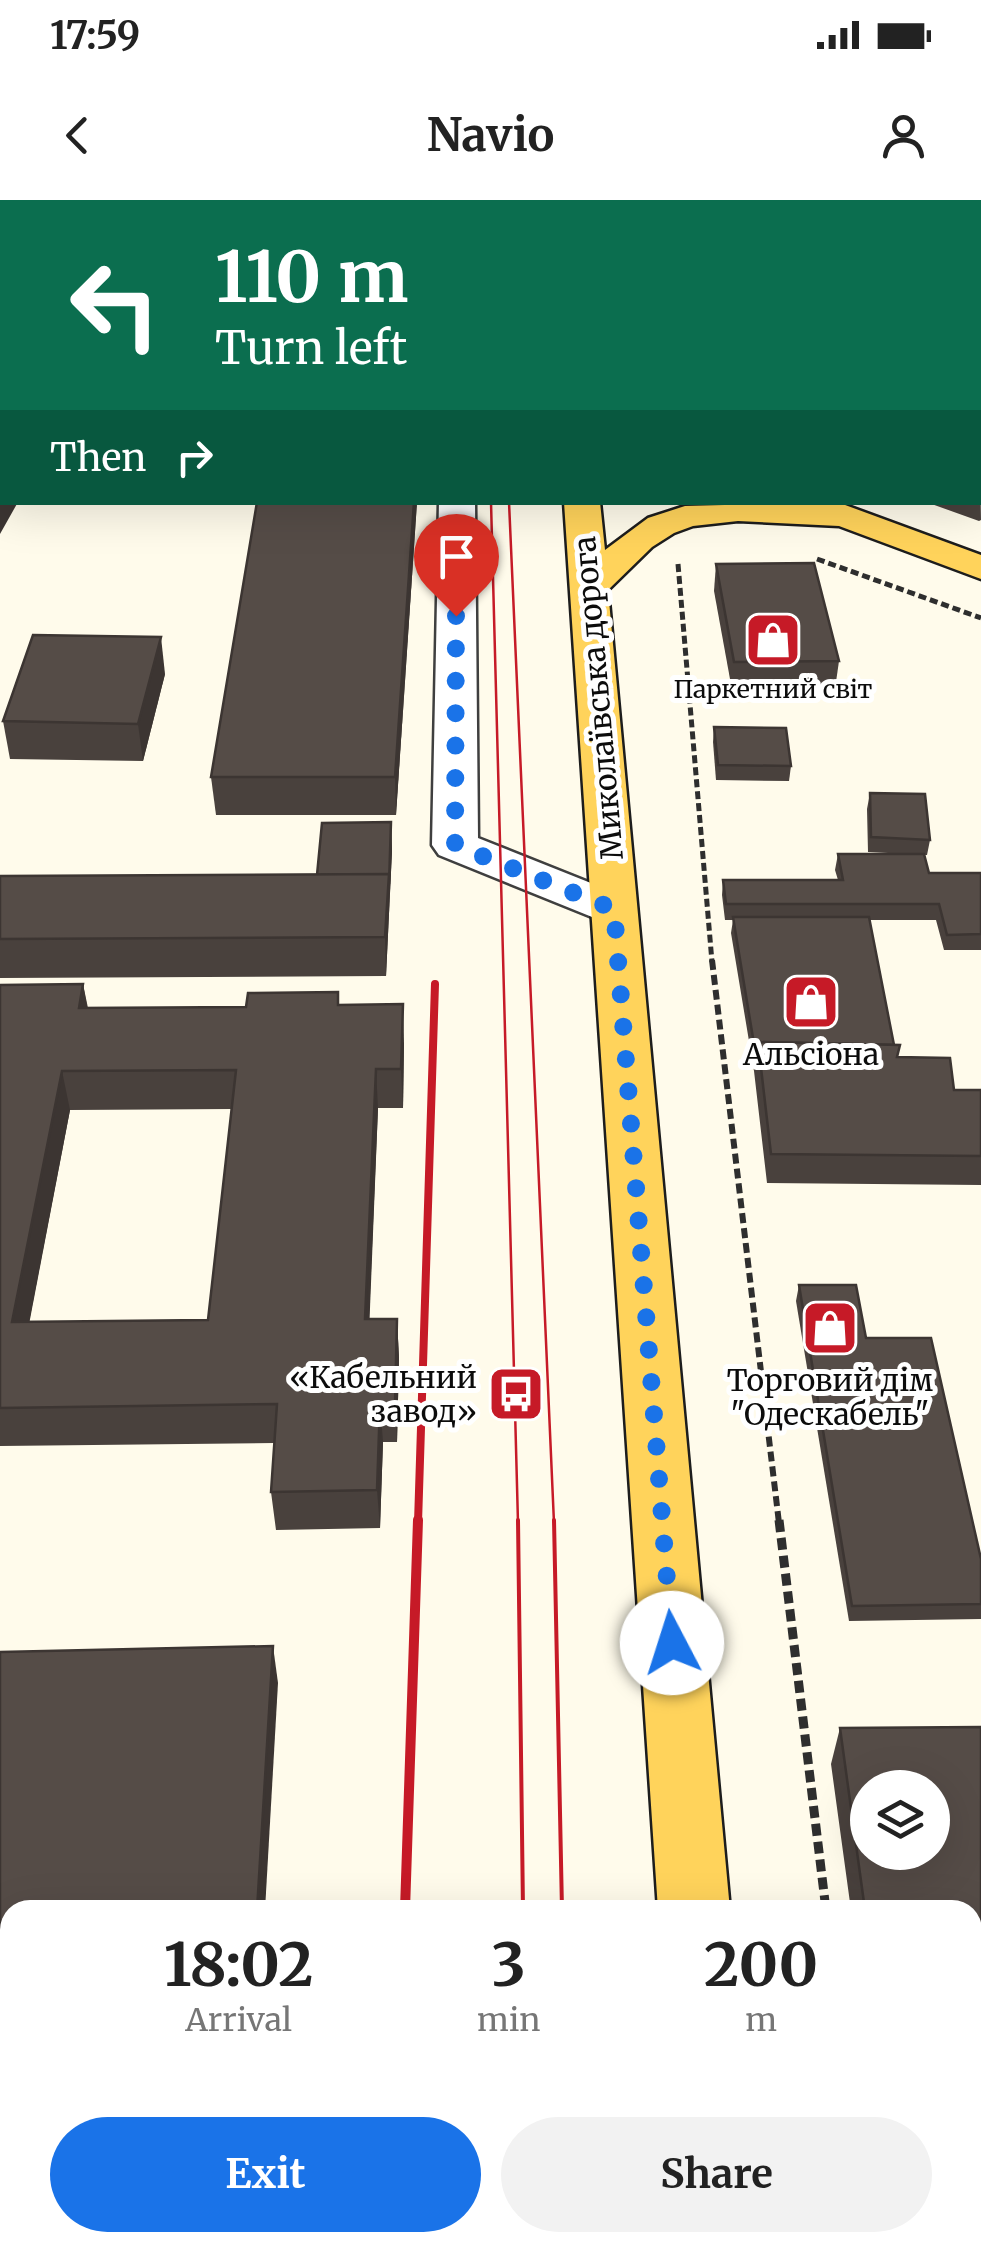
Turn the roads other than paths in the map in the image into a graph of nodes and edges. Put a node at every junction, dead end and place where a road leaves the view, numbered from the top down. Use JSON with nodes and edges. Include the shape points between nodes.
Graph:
{"nodes":[{"id":1,"x":457,"y":505,"type":"edge"},
{"id":2,"x":582,"y":505,"type":"edge"},
{"id":3,"x":807,"y":505,"type":"edge"},
{"id":4,"x":844,"y":515,"type":"junction"},
{"id":5,"x":981,"y":568,"type":"edge"},
{"id":6,"x":590,"y":587,"type":"junction"},
{"id":7,"x":614,"y":909,"type":"junction"},
{"id":8,"x":693,"y":1900,"type":"edge"}],
"edges":[{"from":1,"to":7,"type":"lane","via":[[455,845]]},
{"from":2,"to":6,"type":"main road","name":"Миколаївська дорога"},
{"from":3,"to":4,"type":"main road"},
{"from":4,"to":5,"type":"main road"},
{"from":4,"to":6,"type":"main road","via":[[716,512],[679,519],[642,536]]},
{"from":6,"to":7,"type":"main road","name":"Миколаївська дорога"},
{"from":7,"to":8,"type":"main road","name":"Миколаївська дорога"}]}
